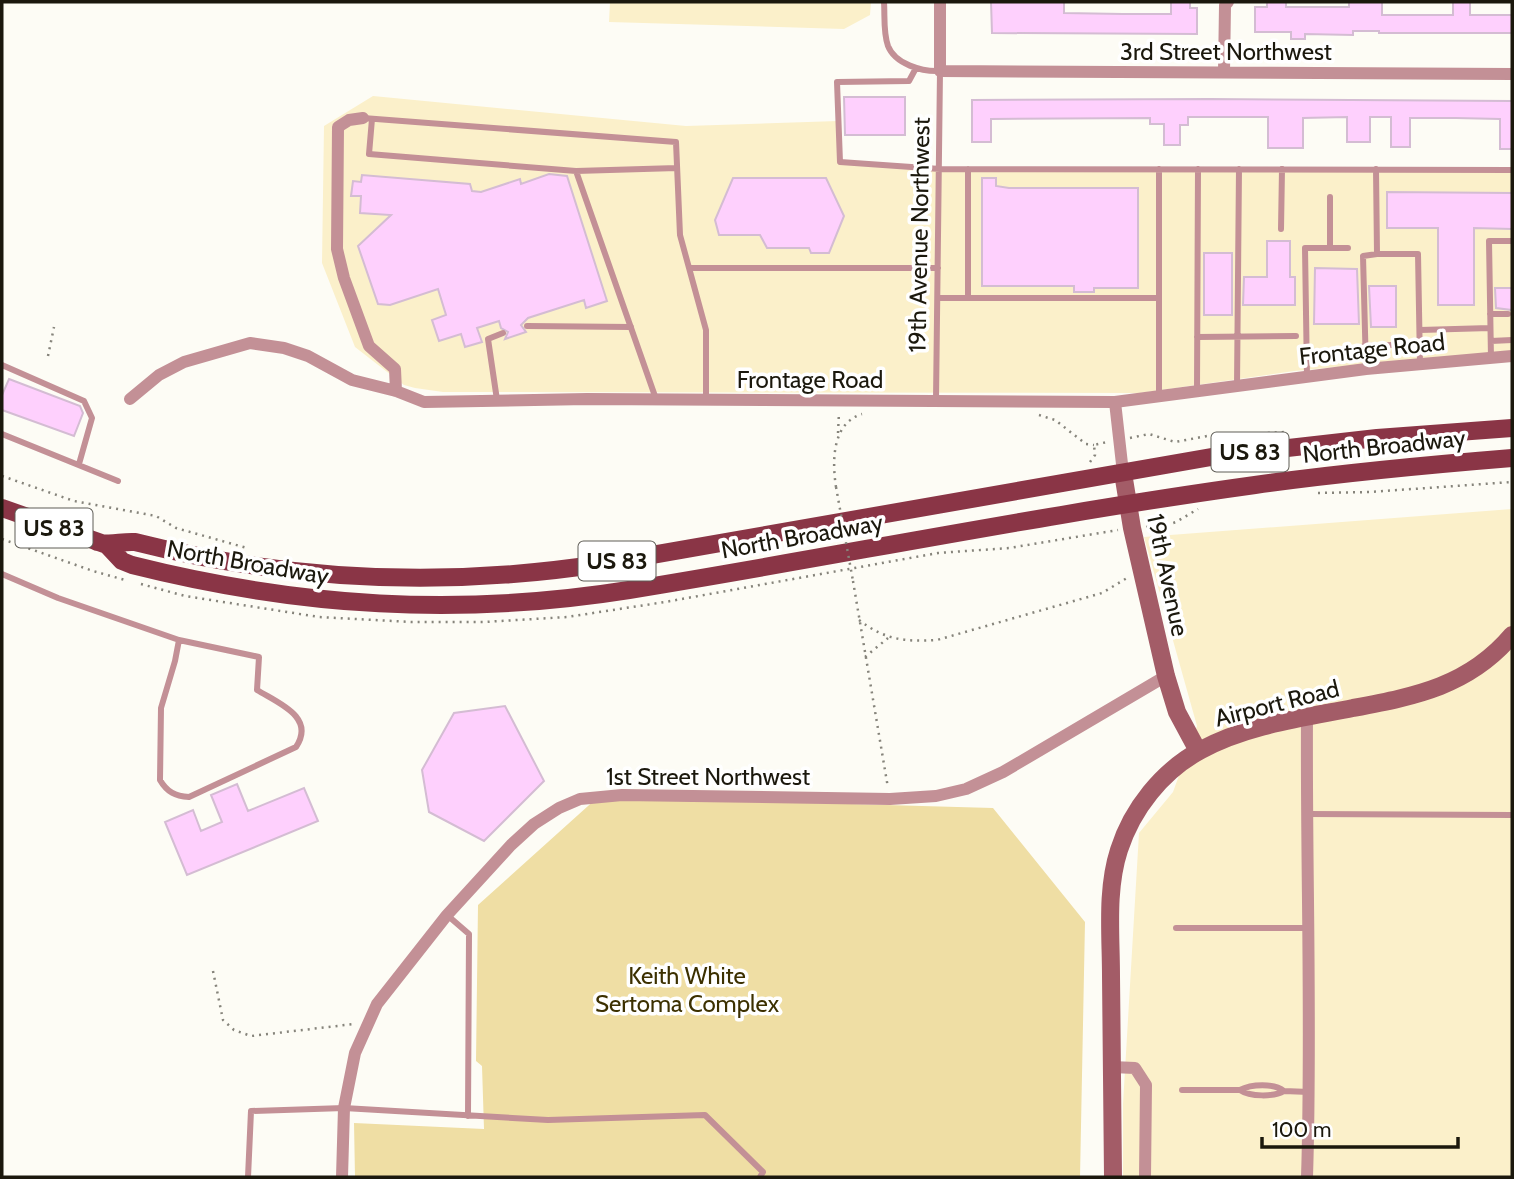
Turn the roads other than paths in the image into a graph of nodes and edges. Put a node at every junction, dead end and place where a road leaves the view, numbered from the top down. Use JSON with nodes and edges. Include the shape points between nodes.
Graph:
{"nodes":[{"id":1,"x":884,"y":2,"type":"edge"},
{"id":2,"x":940,"y":2,"type":"edge"},
{"id":3,"x":1227,"y":2,"type":"edge"},
{"id":4,"x":916,"y":68,"type":"junction"},
{"id":5,"x":940,"y":71,"type":"junction"},
{"id":6,"x":1224,"y":72,"type":"junction"},
{"id":7,"x":1512,"y":74,"type":"edge"},
{"id":8,"x":368,"y":118,"type":"junction"},
{"id":9,"x":677,"y":169,"type":"junction"},
{"id":10,"x":940,"y":169,"type":"junction"},
{"id":11,"x":968,"y":169,"type":"junction"},
{"id":12,"x":1159,"y":169,"type":"junction"},
{"id":13,"x":1198,"y":169,"type":"junction"},
{"id":14,"x":1239,"y":169,"type":"junction"},
{"id":15,"x":1282,"y":169,"type":"junction"},
{"id":16,"x":1377,"y":169,"type":"junction"},
{"id":17,"x":1512,"y":170,"type":"edge"},
{"id":18,"x":576,"y":171,"type":"junction"},
{"id":19,"x":1330,"y":197,"type":"dead end"},
{"id":20,"x":1281,"y":229,"type":"dead end"},
{"id":21,"x":1512,"y":241,"type":"edge"},
{"id":22,"x":1330,"y":248,"type":"junction"},
{"id":23,"x":1348,"y":248,"type":"dead end"},
{"id":24,"x":1377,"y":254,"type":"junction"},
{"id":25,"x":689,"y":268,"type":"junction"},
{"id":26,"x":938,"y":268,"type":"junction"},
{"id":27,"x":938,"y":298,"type":"junction"},
{"id":28,"x":968,"y":298,"type":"junction"},
{"id":29,"x":1159,"y":298,"type":"junction"},
{"id":30,"x":1490,"y":314,"type":"junction"},
{"id":31,"x":1508,"y":314,"type":"dead end"},
{"id":32,"x":527,"y":326,"type":"dead end"},
{"id":33,"x":631,"y":327,"type":"junction"},
{"id":34,"x":1490,"y":328,"type":"junction"},
{"id":35,"x":1420,"y":330,"type":"junction"},
{"id":36,"x":503,"y":332,"type":"dead end"},
{"id":37,"x":1296,"y":335,"type":"dead end"},
{"id":38,"x":1197,"y":337,"type":"junction"},
{"id":39,"x":1237,"y":337,"type":"junction"},
{"id":40,"x":1491,"y":341,"type":"junction"},
{"id":41,"x":1512,"y":341,"type":"edge"},
{"id":42,"x":1420,"y":344,"type":"junction"},
{"id":43,"x":1364,"y":346,"type":"junction"},
{"id":44,"x":1512,"y":356,"type":"edge"},
{"id":45,"x":1492,"y":358,"type":"junction"},
{"id":46,"x":1420,"y":364,"type":"junction"},
{"id":47,"x":2,"y":367,"type":"edge"},
{"id":48,"x":1366,"y":369,"type":"junction"},
{"id":49,"x":1307,"y":377,"type":"junction"},
{"id":50,"x":1237,"y":386,"type":"junction"},
{"id":51,"x":396,"y":391,"type":"junction"},
{"id":52,"x":1197,"y":392,"type":"junction"},
{"id":53,"x":1159,"y":397,"type":"junction"},
{"id":54,"x":130,"y":399,"type":"dead end"},
{"id":55,"x":656,"y":399,"type":"junction"},
{"id":56,"x":706,"y":399,"type":"junction"},
{"id":57,"x":497,"y":400,"type":"junction"},
{"id":58,"x":936,"y":400,"type":"junction"},
{"id":59,"x":1115,"y":402,"type":"junction"},
{"id":60,"x":1512,"y":428,"type":"edge"},
{"id":61,"x":2,"y":434,"type":"edge"},
{"id":62,"x":1512,"y":458,"type":"edge"},
{"id":63,"x":79,"y":464,"type":"junction"},
{"id":64,"x":1124,"y":473,"type":"junction"},
{"id":65,"x":118,"y":481,"type":"dead end"},
{"id":66,"x":1128,"y":504,"type":"junction"},
{"id":67,"x":2,"y":508,"type":"edge"},
{"id":68,"x":107,"y":545,"type":"junction"},
{"id":69,"x":2,"y":574,"type":"edge"},
{"id":70,"x":1512,"y":635,"type":"edge"},
{"id":71,"x":178,"y":640,"type":"junction"},
{"id":72,"x":1166,"y":676,"type":"junction"},
{"id":73,"x":1307,"y":717,"type":"junction"},
{"id":74,"x":1198,"y":751,"type":"junction"},
{"id":75,"x":1307,"y":814,"type":"junction"},
{"id":76,"x":1512,"y":815,"type":"edge"},
{"id":77,"x":447,"y":915,"type":"junction"},
{"id":78,"x":1176,"y":928,"type":"dead end"},
{"id":79,"x":1307,"y":928,"type":"junction"},
{"id":80,"x":1112,"y":1067,"type":"junction"},
{"id":81,"x":1182,"y":1090,"type":"dead end"},
{"id":82,"x":1309,"y":1092,"type":"junction"},
{"id":83,"x":344,"y":1108,"type":"junction"},
{"id":84,"x":468,"y":1116,"type":"junction"},
{"id":85,"x":248,"y":1177,"type":"edge"},
{"id":86,"x":342,"y":1177,"type":"edge"},
{"id":87,"x":760,"y":1177,"type":"edge"},
{"id":88,"x":1113,"y":1177,"type":"edge"},
{"id":89,"x":1147,"y":1177,"type":"edge"},
{"id":90,"x":1307,"y":1177,"type":"edge"}],
"edges":[{"from":1,"to":4,"type":"lane","via":[[889,49]]},
{"from":2,"to":5,"type":"street"},
{"from":3,"to":6,"type":"street"},
{"from":4,"to":5,"type":"lane"},
{"from":4,"to":10,"type":"lane","via":[[909,81],[837,82],[840,162]]},
{"from":5,"to":6,"type":"street","name":"3rd Street Northwest"},
{"from":5,"to":10,"type":"lane","name":"19th Avenue Northwest"},
{"from":6,"to":7,"type":"street","name":"3rd Street Northwest"},
{"from":8,"to":9,"type":"lane","via":[[676,142]]},
{"from":8,"to":18,"type":"lane","via":[[369,153]]},
{"from":8,"to":51,"type":"street","via":[[349,120],[338,127],[337,249],[369,346],[394,369]]},
{"from":9,"to":18,"type":"lane"},
{"from":9,"to":25,"type":"lane","via":[[680,235]]},
{"from":10,"to":11,"type":"lane"},
{"from":10,"to":26,"type":"lane","name":"19th Avenue Northwest"},
{"from":11,"to":12,"type":"lane"},
{"from":11,"to":28,"type":"lane"},
{"from":12,"to":13,"type":"lane"},
{"from":12,"to":29,"type":"lane"},
{"from":13,"to":14,"type":"lane"},
{"from":13,"to":38,"type":"lane"},
{"from":14,"to":15,"type":"lane"},
{"from":14,"to":39,"type":"lane"},
{"from":15,"to":16,"type":"lane"},
{"from":15,"to":20,"type":"lane"},
{"from":16,"to":17,"type":"lane"},
{"from":16,"to":24,"type":"lane"},
{"from":18,"to":33,"type":"lane"},
{"from":19,"to":22,"type":"lane"},
{"from":21,"to":30,"type":"lane","via":[[1489,241]]},
{"from":22,"to":23,"type":"lane"},
{"from":22,"to":49,"type":"lane","via":[[1305,248]]},
{"from":24,"to":35,"type":"lane","via":[[1418,254]]},
{"from":24,"to":43,"type":"lane","via":[[1363,256]]},
{"from":25,"to":26,"type":"lane"},
{"from":25,"to":56,"type":"lane","via":[[706,330]]},
{"from":26,"to":27,"type":"lane","name":"19th Avenue Northwest"},
{"from":27,"to":28,"type":"lane"},
{"from":27,"to":58,"type":"lane","name":"19th Avenue Northwest"},
{"from":28,"to":29,"type":"lane"},
{"from":29,"to":53,"type":"lane"},
{"from":30,"to":31,"type":"lane"},
{"from":30,"to":34,"type":"lane"},
{"from":32,"to":33,"type":"lane"},
{"from":33,"to":55,"type":"lane"},
{"from":34,"to":35,"type":"lane"},
{"from":34,"to":40,"type":"lane"},
{"from":35,"to":42,"type":"lane"},
{"from":36,"to":57,"type":"lane","via":[[488,339]]},
{"from":37,"to":39,"type":"lane"},
{"from":38,"to":39,"type":"lane"},
{"from":38,"to":52,"type":"lane"},
{"from":39,"to":50,"type":"lane"},
{"from":40,"to":41,"type":"lane"},
{"from":40,"to":45,"type":"lane"},
{"from":42,"to":43,"type":"lane"},
{"from":42,"to":46,"type":"lane"},
{"from":43,"to":48,"type":"lane"},
{"from":44,"to":45,"type":"street","name":"Frontage Road"},
{"from":45,"to":46,"type":"street","name":"Frontage Road"},
{"from":46,"to":48,"type":"street","name":"Frontage Road"},
{"from":47,"to":63,"type":"lane","via":[[84,401],[92,418]]},
{"from":48,"to":49,"type":"street","name":"Frontage Road"},
{"from":49,"to":50,"type":"street","name":"Frontage Road"},
{"from":50,"to":52,"type":"street","name":"Frontage Road"},
{"from":51,"to":54,"type":"street","name":"Frontage Road","via":[[352,380],[284,348],[250,343],[184,362]]},
{"from":51,"to":57,"type":"street","name":"Frontage Road","via":[[424,402]]},
{"from":52,"to":53,"type":"street","name":"Frontage Road"},
{"from":53,"to":59,"type":"street","name":"Frontage Road"},
{"from":55,"to":56,"type":"street","name":"Frontage Road"},
{"from":55,"to":57,"type":"street","name":"Frontage Road"},
{"from":56,"to":58,"type":"street","name":"Frontage Road"},
{"from":58,"to":59,"type":"street","name":"Frontage Road"},
{"from":59,"to":64,"type":"street","name":"19th Avenue"},
{"from":60,"to":64,"type":"main road","name":"North Broadway","number":"US 83","via":[[1274,448]]},
{"from":61,"to":63,"type":"lane"},
{"from":62,"to":66,"type":"main road","name":"North Broadway","number":"US 83","via":[[1343,474]]},
{"from":63,"to":65,"type":"lane"},
{"from":64,"to":66,"type":"street","name":"19th Avenue"},
{"from":64,"to":68,"type":"main road","name":"North Broadway","number":"US 83","via":[[606,563],[500,576],[323,574],[227,562],[135,542]]},
{"from":66,"to":68,"type":"main road","name":"North Broadway","number":"US 83","via":[[640,588],[499,605],[367,604],[226,587],[132,565],[121,561]]},
{"from":66,"to":72,"type":"street","name":"19th Avenue"},
{"from":67,"to":68,"type":"main road","name":"North Broadway","number":"US 83"},
{"from":69,"to":71,"type":"lane"},
{"from":70,"to":73,"type":"street","name":"Airport Road","via":[[1482,665],[1434,690]]},
{"from":71,"to":71,"type":"lane","via":[[259,657],[257,690],[292,713],[302,726],[296,747],[189,797],[166,789],[160,780],[161,708]]},
{"from":72,"to":74,"type":"street","name":"19th Avenue","via":[[1177,712]]},
{"from":72,"to":77,"type":"street","name":"1st Street Northwest","via":[[1051,746],[966,789],[936,796],[622,795],[580,799],[534,824]]},
{"from":73,"to":74,"type":"street","name":"Airport Road","via":[[1245,731]]},
{"from":73,"to":75,"type":"street"},
{"from":74,"to":80,"type":"street","name":"Airport Road","via":[[1174,768],[1138,808],[1118,852],[1110,901]]},
{"from":75,"to":76,"type":"lane"},
{"from":75,"to":79,"type":"street"},
{"from":77,"to":83,"type":"street","name":"1st Street Northwest","via":[[377,1004],[355,1053]]},
{"from":77,"to":84,"type":"lane","via":[[469,934]]},
{"from":78,"to":79,"type":"lane"},
{"from":79,"to":82,"type":"street"},
{"from":80,"to":88,"type":"street","name":"Airport Road"},
{"from":80,"to":89,"type":"street","via":[[1135,1068],[1146,1085]]},
{"from":81,"to":82,"type":"lane"},
{"from":82,"to":90,"type":"street"},
{"from":83,"to":84,"type":"lane"},
{"from":83,"to":85,"type":"lane","via":[[251,1111]]},
{"from":83,"to":86,"type":"street","name":"1st Street Northwest"},
{"from":84,"to":87,"type":"lane","via":[[548,1120],[705,1115],[763,1172]]}]}
